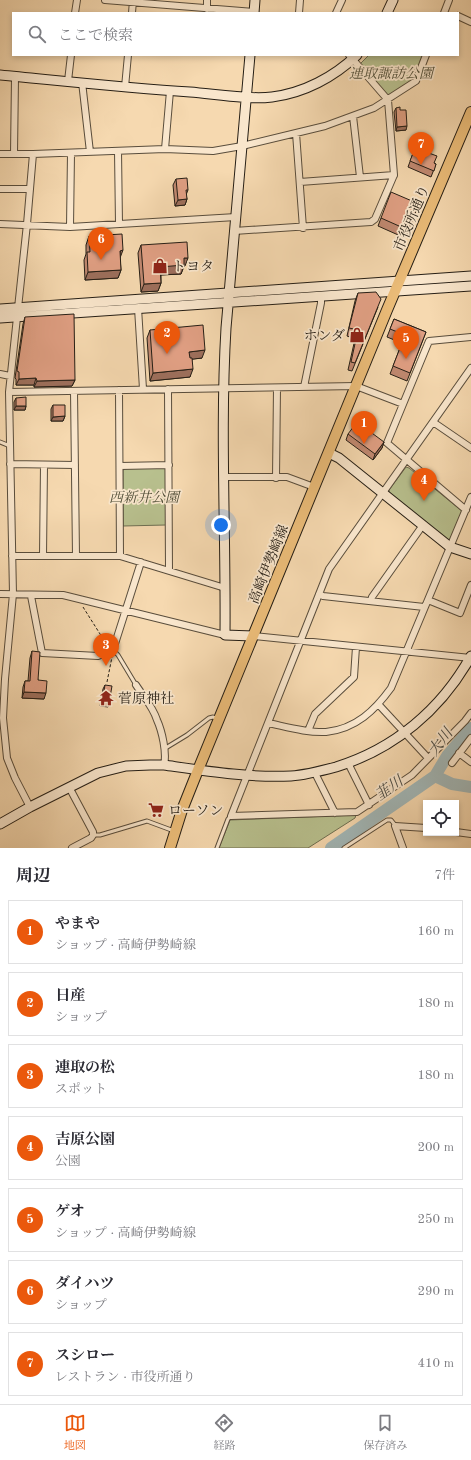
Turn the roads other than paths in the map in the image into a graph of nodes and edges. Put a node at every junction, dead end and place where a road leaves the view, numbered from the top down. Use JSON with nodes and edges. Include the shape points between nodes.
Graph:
{"nodes":[{"id":1,"x":77,"y":0,"type":"edge"},
{"id":2,"x":105,"y":0,"type":"edge"},
{"id":3,"x":207,"y":0,"type":"edge"},
{"id":4,"x":255,"y":0,"type":"edge"},
{"id":5,"x":300,"y":0,"type":"edge"},
{"id":6,"x":342,"y":0,"type":"edge"},
{"id":7,"x":393,"y":0,"type":"edge"},
{"id":8,"x":449,"y":0,"type":"edge"},
{"id":9,"x":133,"y":2,"type":"edge"},
{"id":10,"x":206,"y":9,"type":"junction"},
{"id":11,"x":75,"y":12,"type":"edge"},
{"id":12,"x":132,"y":12,"type":"edge"},
{"id":13,"x":242,"y":12,"type":"edge"},
{"id":14,"x":254,"y":12,"type":"edge"},
{"id":15,"x":299,"y":12,"type":"edge"},
{"id":16,"x":336,"y":12,"type":"edge"},
{"id":17,"x":387,"y":12,"type":"edge"},
{"id":18,"x":446,"y":12,"type":"edge"},
{"id":19,"x":459,"y":16,"type":"edge"},
{"id":20,"x":471,"y":22,"type":"edge"},
{"id":21,"x":71,"y":56,"type":"edge"},
{"id":22,"x":128,"y":56,"type":"edge"},
{"id":23,"x":250,"y":56,"type":"edge"},
{"id":24,"x":353,"y":56,"type":"edge"},
{"id":25,"x":426,"y":56,"type":"edge"},
{"id":26,"x":0,"y":75,"type":"edge"},
{"id":27,"x":15,"y":77,"type":"junction"},
{"id":28,"x":68,"y":81,"type":"junction"},
{"id":29,"x":82,"y":82,"type":"junction"},
{"id":30,"x":125,"y":87,"type":"junction"},
{"id":31,"x":170,"y":91,"type":"junction"},
{"id":32,"x":247,"y":97,"type":"junction"},
{"id":33,"x":388,"y":100,"type":"junction"},
{"id":34,"x":471,"y":112,"type":"edge"},
{"id":35,"x":353,"y":116,"type":"junction"},
{"id":36,"x":296,"y":134,"type":"junction"},
{"id":37,"x":242,"y":146,"type":"junction"},
{"id":38,"x":165,"y":149,"type":"junction"},
{"id":39,"x":118,"y":151,"type":"junction"},
{"id":40,"x":90,"y":152,"type":"junction"},
{"id":41,"x":71,"y":153,"type":"junction"},
{"id":42,"x":0,"y":154,"type":"edge"},
{"id":43,"x":14,"y":154,"type":"junction"},
{"id":44,"x":33,"y":154,"type":"junction"},
{"id":45,"x":394,"y":175,"type":"junction"},
{"id":46,"x":360,"y":177,"type":"junction"},
{"id":47,"x":300,"y":182,"type":"junction"},
{"id":48,"x":0,"y":188,"type":"edge"},
{"id":49,"x":30,"y":189,"type":"junction"},
{"id":50,"x":236,"y":217,"type":"junction"},
{"id":51,"x":0,"y":224,"type":"edge"},
{"id":52,"x":27,"y":224,"type":"junction"},
{"id":53,"x":119,"y":224,"type":"junction"},
{"id":54,"x":70,"y":227,"type":"junction"},
{"id":55,"x":303,"y":228,"type":"junction"},
{"id":56,"x":234,"y":231,"type":"junction"},
{"id":57,"x":471,"y":276,"type":"edge"},
{"id":58,"x":399,"y":281,"type":"junction"},
{"id":59,"x":471,"y":286,"type":"edge"},
{"id":60,"x":395,"y":292,"type":"junction"},
{"id":61,"x":321,"y":296,"type":"junction"},
{"id":62,"x":228,"y":298,"type":"junction"},
{"id":63,"x":138,"y":308,"type":"junction"},
{"id":64,"x":0,"y":309,"type":"edge"},
{"id":65,"x":17,"y":312,"type":"junction"},
{"id":66,"x":0,"y":318,"type":"edge"},
{"id":67,"x":471,"y":337,"type":"edge"},
{"id":68,"x":471,"y":368,"type":"edge"},
{"id":69,"x":0,"y":374,"type":"edge"},
{"id":70,"x":10,"y":376,"type":"junction"},
{"id":71,"x":356,"y":386,"type":"junction"},
{"id":72,"x":304,"y":387,"type":"junction"},
{"id":73,"x":224,"y":388,"type":"junction"},
{"id":74,"x":277,"y":388,"type":"junction"},
{"id":75,"x":168,"y":389,"type":"junction"},
{"id":76,"x":119,"y":390,"type":"junction"},
{"id":77,"x":143,"y":390,"type":"junction"},
{"id":78,"x":74,"y":391,"type":"junction"},
{"id":79,"x":8,"y":392,"type":"junction"},
{"id":80,"x":403,"y":404,"type":"junction"},
{"id":81,"x":433,"y":422,"type":"junction"},
{"id":82,"x":0,"y":442,"type":"edge"},
{"id":83,"x":10,"y":446,"type":"junction"},
{"id":84,"x":471,"y":448,"type":"edge"},
{"id":85,"x":329,"y":453,"type":"junction"},
{"id":86,"x":406,"y":459,"type":"junction"},
{"id":87,"x":10,"y":464,"type":"junction"},
{"id":88,"x":44,"y":465,"type":"junction"},
{"id":89,"x":75,"y":465,"type":"junction"},
{"id":90,"x":169,"y":465,"type":"junction"},
{"id":91,"x":120,"y":466,"type":"junction"},
{"id":92,"x":224,"y":477,"type":"junction"},
{"id":93,"x":276,"y":478,"type":"junction"},
{"id":94,"x":314,"y":488,"type":"junction"},
{"id":95,"x":383,"y":493,"type":"junction"},
{"id":96,"x":471,"y":497,"type":"edge"},
{"id":97,"x":466,"y":510,"type":"junction"},
{"id":98,"x":423,"y":525,"type":"junction"},
{"id":99,"x":450,"y":547,"type":"junction"},
{"id":100,"x":471,"y":554,"type":"edge"},
{"id":101,"x":12,"y":556,"type":"junction"},
{"id":102,"x":43,"y":556,"type":"junction"},
{"id":103,"x":76,"y":556,"type":"junction"},
{"id":104,"x":120,"y":556,"type":"junction"},
{"id":105,"x":141,"y":562,"type":"junction"},
{"id":106,"x":169,"y":570,"type":"junction"},
{"id":107,"x":471,"y":585,"type":"edge"},
{"id":108,"x":225,"y":588,"type":"junction"},
{"id":109,"x":0,"y":594,"type":"edge"},
{"id":110,"x":13,"y":594,"type":"junction"},
{"id":111,"x":319,"y":594,"type":"junction"},
{"id":112,"x":31,"y":596,"type":"junction"},
{"id":113,"x":428,"y":600,"type":"junction"},
{"id":114,"x":371,"y":601,"type":"junction"},
{"id":115,"x":424,"y":607,"type":"junction"},
{"id":116,"x":126,"y":611,"type":"junction"},
{"id":117,"x":225,"y":635,"type":"junction"},
{"id":118,"x":254,"y":636,"type":"junction"},
{"id":119,"x":300,"y":641,"type":"junction"},
{"id":120,"x":356,"y":647,"type":"junction"},
{"id":121,"x":112,"y":650,"type":"junction"},
{"id":122,"x":407,"y":652,"type":"junction"},
{"id":123,"x":471,"y":657,"type":"edge"},
{"id":124,"x":2,"y":679,"type":"edge"},
{"id":125,"x":136,"y":685,"type":"joint"},
{"id":126,"x":379,"y":704,"type":"junction"},
{"id":127,"x":471,"y":713,"type":"edge"},
{"id":128,"x":1,"y":718,"type":"edge"},
{"id":129,"x":219,"y":719,"type":"junction"},
{"id":130,"x":268,"y":723,"type":"junction"},
{"id":131,"x":308,"y":731,"type":"junction"},
{"id":132,"x":405,"y":732,"type":"junction"},
{"id":133,"x":471,"y":738,"type":"edge"},
{"id":134,"x":164,"y":750,"type":"junction"},
{"id":135,"x":459,"y":753,"type":"junction"},
{"id":136,"x":428,"y":758,"type":"junction"},
{"id":137,"x":452,"y":762,"type":"dead end"},
{"id":138,"x":471,"y":762,"type":"edge"},
{"id":139,"x":348,"y":763,"type":"junction"},
{"id":140,"x":164,"y":766,"type":"junction"},
{"id":141,"x":198,"y":770,"type":"junction"},
{"id":142,"x":315,"y":773,"type":"junction"},
{"id":143,"x":246,"y":776,"type":"junction"},
{"id":144,"x":69,"y":787,"type":"junction"},
{"id":145,"x":369,"y":805,"type":"junction"},
{"id":146,"x":30,"y":807,"type":"junction"},
{"id":147,"x":335,"y":813,"type":"junction"},
{"id":148,"x":231,"y":816,"type":"junction"},
{"id":149,"x":0,"y":824,"type":"edge"},
{"id":150,"x":395,"y":826,"type":"junction"},
{"id":151,"x":423,"y":828,"type":"edge"},
{"id":152,"x":175,"y":831,"type":"junction"},
{"id":153,"x":459,"y":832,"type":"edge"},
{"id":154,"x":471,"y":834,"type":"edge"},
{"id":155,"x":93,"y":835,"type":"junction"},
{"id":156,"x":72,"y":848,"type":"edge"},
{"id":157,"x":170,"y":848,"type":"edge"},
{"id":158,"x":217,"y":848,"type":"edge"},
{"id":159,"x":344,"y":848,"type":"edge"},
{"id":160,"x":403,"y":848,"type":"edge"}],
"edges":[{"from":1,"to":11,"type":"street"},
{"from":2,"to":9,"type":"street"},
{"from":3,"to":10,"type":"street"},
{"from":4,"to":14,"type":"street"},
{"from":5,"to":15,"type":"street"},
{"from":6,"to":16,"type":"street"},
{"from":7,"to":17,"type":"street"},
{"from":8,"to":18,"type":"street"},
{"from":9,"to":10,"type":"street"},
{"from":9,"to":12,"type":"street"},
{"from":10,"to":13,"type":"street"},
{"from":19,"to":20,"type":"street"},
{"from":21,"to":28,"type":"street"},
{"from":22,"to":30,"type":"street"},
{"from":23,"to":32,"type":"street"},
{"from":24,"to":32,"type":"street","via":[[330,77],[299,90],[270,97]]},
{"from":24,"to":33,"type":"street"},
{"from":25,"to":33,"type":"street","via":[[416,80]]},
{"from":26,"to":27,"type":"street"},
{"from":27,"to":28,"type":"street"},
{"from":27,"to":43,"type":"street"},
{"from":28,"to":29,"type":"street"},
{"from":29,"to":30,"type":"street"},
{"from":29,"to":40,"type":"street"},
{"from":30,"to":31,"type":"street"},
{"from":31,"to":32,"type":"street"},
{"from":31,"to":38,"type":"street"},
{"from":32,"to":37,"type":"street"},
{"from":33,"to":35,"type":"street","via":[[372,110]]},
{"from":33,"to":45,"type":"street"},
{"from":34,"to":58,"type":"main road","name":"市役所通り"},
{"from":35,"to":36,"type":"street"},
{"from":35,"to":46,"type":"street"},
{"from":36,"to":37,"type":"street"},
{"from":36,"to":47,"type":"street"},
{"from":37,"to":38,"type":"street","via":[[213,151]]},
{"from":37,"to":50,"type":"street"},
{"from":38,"to":39,"type":"street"},
{"from":39,"to":40,"type":"street"},
{"from":39,"to":53,"type":"street"},
{"from":40,"to":41,"type":"street"},
{"from":41,"to":44,"type":"street"},
{"from":41,"to":54,"type":"street"},
{"from":42,"to":43,"type":"street"},
{"from":43,"to":44,"type":"street"},
{"from":44,"to":49,"type":"street"},
{"from":45,"to":46,"type":"street"},
{"from":45,"to":55,"type":"street","via":[[375,219],[371,222]]},
{"from":46,"to":47,"type":"street"},
{"from":47,"to":55,"type":"street"},
{"from":48,"to":49,"type":"street"},
{"from":49,"to":52,"type":"street"},
{"from":50,"to":53,"type":"street"},
{"from":50,"to":56,"type":"street"},
{"from":51,"to":52,"type":"street"},
{"from":52,"to":54,"type":"street"},
{"from":52,"to":65,"type":"street"},
{"from":53,"to":54,"type":"street"},
{"from":55,"to":56,"type":"street"},
{"from":56,"to":62,"type":"street"},
{"from":57,"to":58,"type":"street"},
{"from":58,"to":60,"type":"main road","name":"市役所通り"},
{"from":58,"to":62,"type":"street"},
{"from":59,"to":60,"type":"street"},
{"from":60,"to":61,"type":"street"},
{"from":60,"to":71,"type":"main road","name":"高崎伊勢崎線"},
{"from":61,"to":62,"type":"street"},
{"from":61,"to":72,"type":"street"},
{"from":62,"to":63,"type":"street"},
{"from":62,"to":65,"type":"street"},
{"from":62,"to":73,"type":"street"},
{"from":63,"to":65,"type":"street"},
{"from":63,"to":77,"type":"street"},
{"from":64,"to":65,"type":"street"},
{"from":65,"to":66,"type":"street"},
{"from":65,"to":70,"type":"street"},
{"from":67,"to":80,"type":"street","via":[[429,341]]},
{"from":68,"to":81,"type":"street"},
{"from":69,"to":70,"type":"street"},
{"from":70,"to":79,"type":"street"},
{"from":71,"to":72,"type":"street"},
{"from":71,"to":80,"type":"street"},
{"from":71,"to":85,"type":"main road","name":"高崎伊勢崎線"},
{"from":72,"to":74,"type":"street"},
{"from":73,"to":74,"type":"street"},
{"from":73,"to":75,"type":"street"},
{"from":73,"to":92,"type":"street"},
{"from":74,"to":93,"type":"street"},
{"from":75,"to":77,"type":"street"},
{"from":75,"to":90,"type":"street"},
{"from":76,"to":77,"type":"street"},
{"from":76,"to":78,"type":"street"},
{"from":76,"to":91,"type":"street"},
{"from":78,"to":79,"type":"street"},
{"from":78,"to":89,"type":"street"},
{"from":79,"to":83,"type":"street"},
{"from":80,"to":86,"type":"street","via":[[387,443]]},
{"from":81,"to":84,"type":"street"},
{"from":81,"to":86,"type":"street"},
{"from":82,"to":83,"type":"lane"},
{"from":83,"to":87,"type":"street"},
{"from":85,"to":94,"type":"main road","name":"高崎伊勢崎線"},
{"from":85,"to":95,"type":"street"},
{"from":86,"to":95,"type":"street"},
{"from":86,"to":97,"type":"street"},
{"from":87,"to":88,"type":"street"},
{"from":87,"to":101,"type":"street"},
{"from":88,"to":89,"type":"street"},
{"from":88,"to":102,"type":"street"},
{"from":89,"to":103,"type":"street"},
{"from":90,"to":91,"type":"street"},
{"from":90,"to":106,"type":"street"},
{"from":91,"to":104,"type":"street"},
{"from":92,"to":93,"type":"street"},
{"from":92,"to":108,"type":"street"},
{"from":93,"to":94,"type":"street","via":[[291,478]]},
{"from":94,"to":118,"type":"main road","name":"高崎伊勢崎線"},
{"from":95,"to":98,"type":"street"},
{"from":95,"to":111,"type":"street","via":[[329,569]]},
{"from":96,"to":97,"type":"street"},
{"from":97,"to":99,"type":"street"},
{"from":98,"to":99,"type":"street"},
{"from":98,"to":114,"type":"street"},
{"from":99,"to":100,"type":"street"},
{"from":99,"to":113,"type":"street"},
{"from":101,"to":102,"type":"street"},
{"from":101,"to":110,"type":"street"},
{"from":102,"to":103,"type":"street"},
{"from":103,"to":104,"type":"street"},
{"from":104,"to":105,"type":"street"},
{"from":105,"to":106,"type":"street"},
{"from":105,"to":116,"type":"street"},
{"from":106,"to":108,"type":"street"},
{"from":107,"to":113,"type":"street","via":[[460,614]]},
{"from":108,"to":117,"type":"street"},
{"from":109,"to":110,"type":"street"},
{"from":110,"to":112,"type":"street"},
{"from":110,"to":124,"type":"street"},
{"from":111,"to":114,"type":"street"},
{"from":111,"to":119,"type":"street"},
{"from":112,"to":116,"type":"street","via":[[63,595]]},
{"from":112,"to":121,"type":"street","via":[[42,653],[98,656]]},
{"from":113,"to":115,"type":"street"},
{"from":114,"to":115,"type":"street"},
{"from":115,"to":122,"type":"street"},
{"from":116,"to":117,"type":"street"},
{"from":116,"to":121,"type":"street"},
{"from":117,"to":118,"type":"street"},
{"from":118,"to":119,"type":"street"},
{"from":118,"to":129,"type":"main road","name":"高崎伊勢崎線"},
{"from":119,"to":120,"type":"street"},
{"from":119,"to":130,"type":"street"},
{"from":120,"to":122,"type":"street"},
{"from":120,"to":131,"type":"street","via":[[354,677],[315,714]]},
{"from":121,"to":125,"type":"lane","via":[[118,655]]},
{"from":122,"to":123,"type":"street"},
{"from":122,"to":126,"type":"street","via":[[391,688]]},
{"from":123,"to":132,"type":"street","via":[[443,696],[425,716]]},
{"from":124,"to":128,"type":"street"},
{"from":125,"to":134,"type":"street","via":[[157,718]]},
{"from":126,"to":131,"type":"street","via":[[363,718],[344,727],[327,732]]},
{"from":126,"to":132,"type":"street"},
{"from":127,"to":136,"type":"street"},
{"from":128,"to":146,"type":"street","via":[[7,758]]},
{"from":129,"to":134,"type":"lane","via":[[209,718]]},
{"from":129,"to":141,"type":"main road","name":"高崎伊勢崎線"},
{"from":130,"to":131,"type":"street"},
{"from":130,"to":143,"type":"street"},
{"from":132,"to":136,"type":"street"},
{"from":132,"to":139,"type":"street","via":[[381,749]]},
{"from":133,"to":135,"type":"street"},
{"from":134,"to":140,"type":"street"},
{"from":135,"to":137,"type":"street"},
{"from":135,"to":138,"type":"street"},
{"from":136,"to":145,"type":"street","via":[[412,774]]},
{"from":139,"to":142,"type":"street"},
{"from":139,"to":145,"type":"street"},
{"from":140,"to":141,"type":"street"},
{"from":140,"to":144,"type":"street","via":[[137,765],[112,769]]},
{"from":141,"to":143,"type":"street"},
{"from":141,"to":152,"type":"main road","name":"高崎伊勢崎線"},
{"from":142,"to":143,"type":"street"},
{"from":142,"to":147,"type":"street"},
{"from":143,"to":148,"type":"street"},
{"from":144,"to":146,"type":"street"},
{"from":144,"to":155,"type":"street"},
{"from":145,"to":147,"type":"street","via":[[357,812]]},
{"from":146,"to":149,"type":"street"},
{"from":147,"to":148,"type":"street"},
{"from":148,"to":158,"type":"lane"},
{"from":150,"to":151,"type":"street"},
{"from":150,"to":159,"type":"lane","via":[[391,820],[387,820]]},
{"from":150,"to":160,"type":"street"},
{"from":152,"to":155,"type":"lane","via":[[147,821]]},
{"from":152,"to":157,"type":"main road","name":"高崎伊勢崎線"},
{"from":153,"to":154,"type":"street"},
{"from":155,"to":156,"type":"street"}]}
